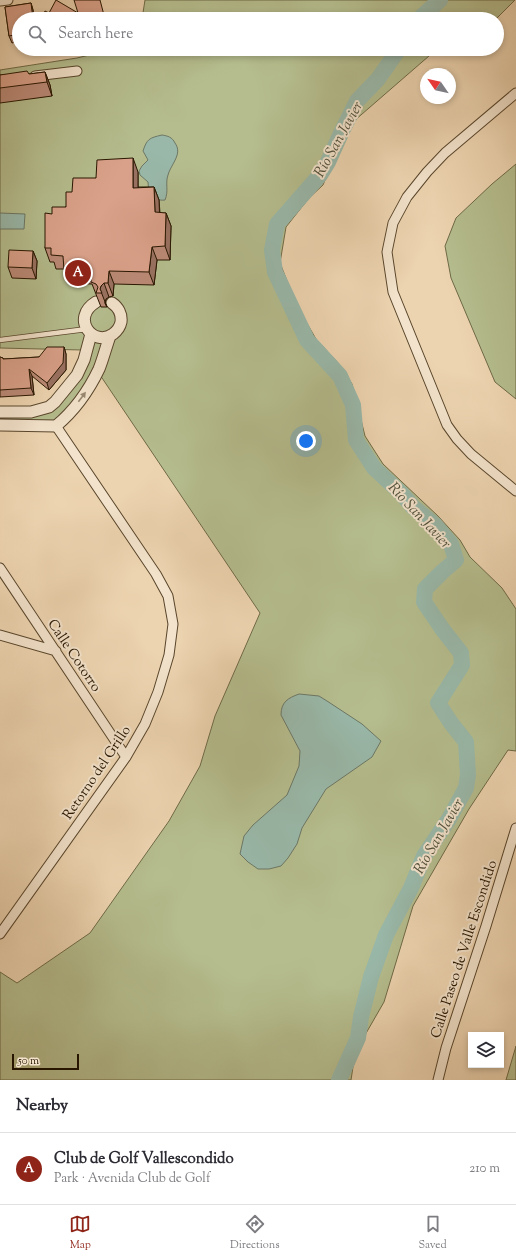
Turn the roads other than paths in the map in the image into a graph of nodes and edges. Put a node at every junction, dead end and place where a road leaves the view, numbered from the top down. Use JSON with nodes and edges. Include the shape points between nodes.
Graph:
{"nodes":[{"id":1,"x":8,"y":0,"type":"edge"},
{"id":2,"x":0,"y":1,"type":"edge"},
{"id":3,"x":77,"y":71,"type":"dead end"},
{"id":4,"x":23,"y":77,"type":"edge"},
{"id":5,"x":516,"y":93,"type":"edge"},
{"id":6,"x":96,"y":302,"type":"edge"},
{"id":7,"x":112,"y":303,"type":"dead end"},
{"id":8,"x":89,"y":332,"type":"junction"},
{"id":9,"x":110,"y":336,"type":"junction"},
{"id":10,"x":0,"y":340,"type":"edge"},
{"id":11,"x":55,"y":402,"type":"junction"},
{"id":12,"x":41,"y":409,"type":"junction"},
{"id":13,"x":0,"y":412,"type":"edge"},
{"id":14,"x":69,"y":413,"type":"junction"},
{"id":15,"x":0,"y":425,"type":"edge"},
{"id":16,"x":52,"y":426,"type":"junction"},
{"id":17,"x":516,"y":491,"type":"edge"},
{"id":18,"x":0,"y":568,"type":"edge"},
{"id":19,"x":0,"y":634,"type":"edge"},
{"id":20,"x":56,"y":651,"type":"junction"},
{"id":21,"x":126,"y":757,"type":"junction"},
{"id":22,"x":516,"y":828,"type":"edge"},
{"id":23,"x":0,"y":934,"type":"edge"},
{"id":24,"x":438,"y":1080,"type":"edge"}],
"edges":[{"from":1,"to":2,"type":"street"},
{"from":3,"to":4,"type":"street"},
{"from":5,"to":17,"type":"street","via":[[445,153],[427,172],[407,197],[393,223],[387,252],[393,292],[447,425],[471,454]]},
{"from":6,"to":8,"type":"street","via":[[90,305],[84,317]]},
{"from":7,"to":9,"type":"street","via":[[121,315],[121,321],[119,328]]},
{"from":8,"to":9,"type":"street","via":[[100,338]]},
{"from":8,"to":10,"type":"lane"},
{"from":8,"to":11,"type":"street","via":[[84,360],[77,375]]},
{"from":14,"to":9,"type":"street","one_way":true,"via":[[90,386]]},
{"from":11,"to":12,"type":"street"},
{"from":11,"to":14,"type":"street"},
{"from":12,"to":13,"type":"street","via":[[31,412]]},
{"from":12,"to":16,"type":"street"},
{"from":14,"to":16,"type":"street"},
{"from":15,"to":16,"type":"street"},
{"from":16,"to":21,"type":"street","name":"Retorno del Grillo","via":[[156,574],[168,596],[173,624],[169,655],[145,724]]},
{"from":18,"to":20,"type":"street","name":"Calle Cotorro"},
{"from":19,"to":20,"type":"street"},
{"from":20,"to":21,"type":"street","name":"Calle Cotorro"},
{"from":21,"to":23,"type":"street","name":"Retorno del Grillo"},
{"from":22,"to":24,"type":"street","name":"Calle Paseo de Valle Escondido"}]}
